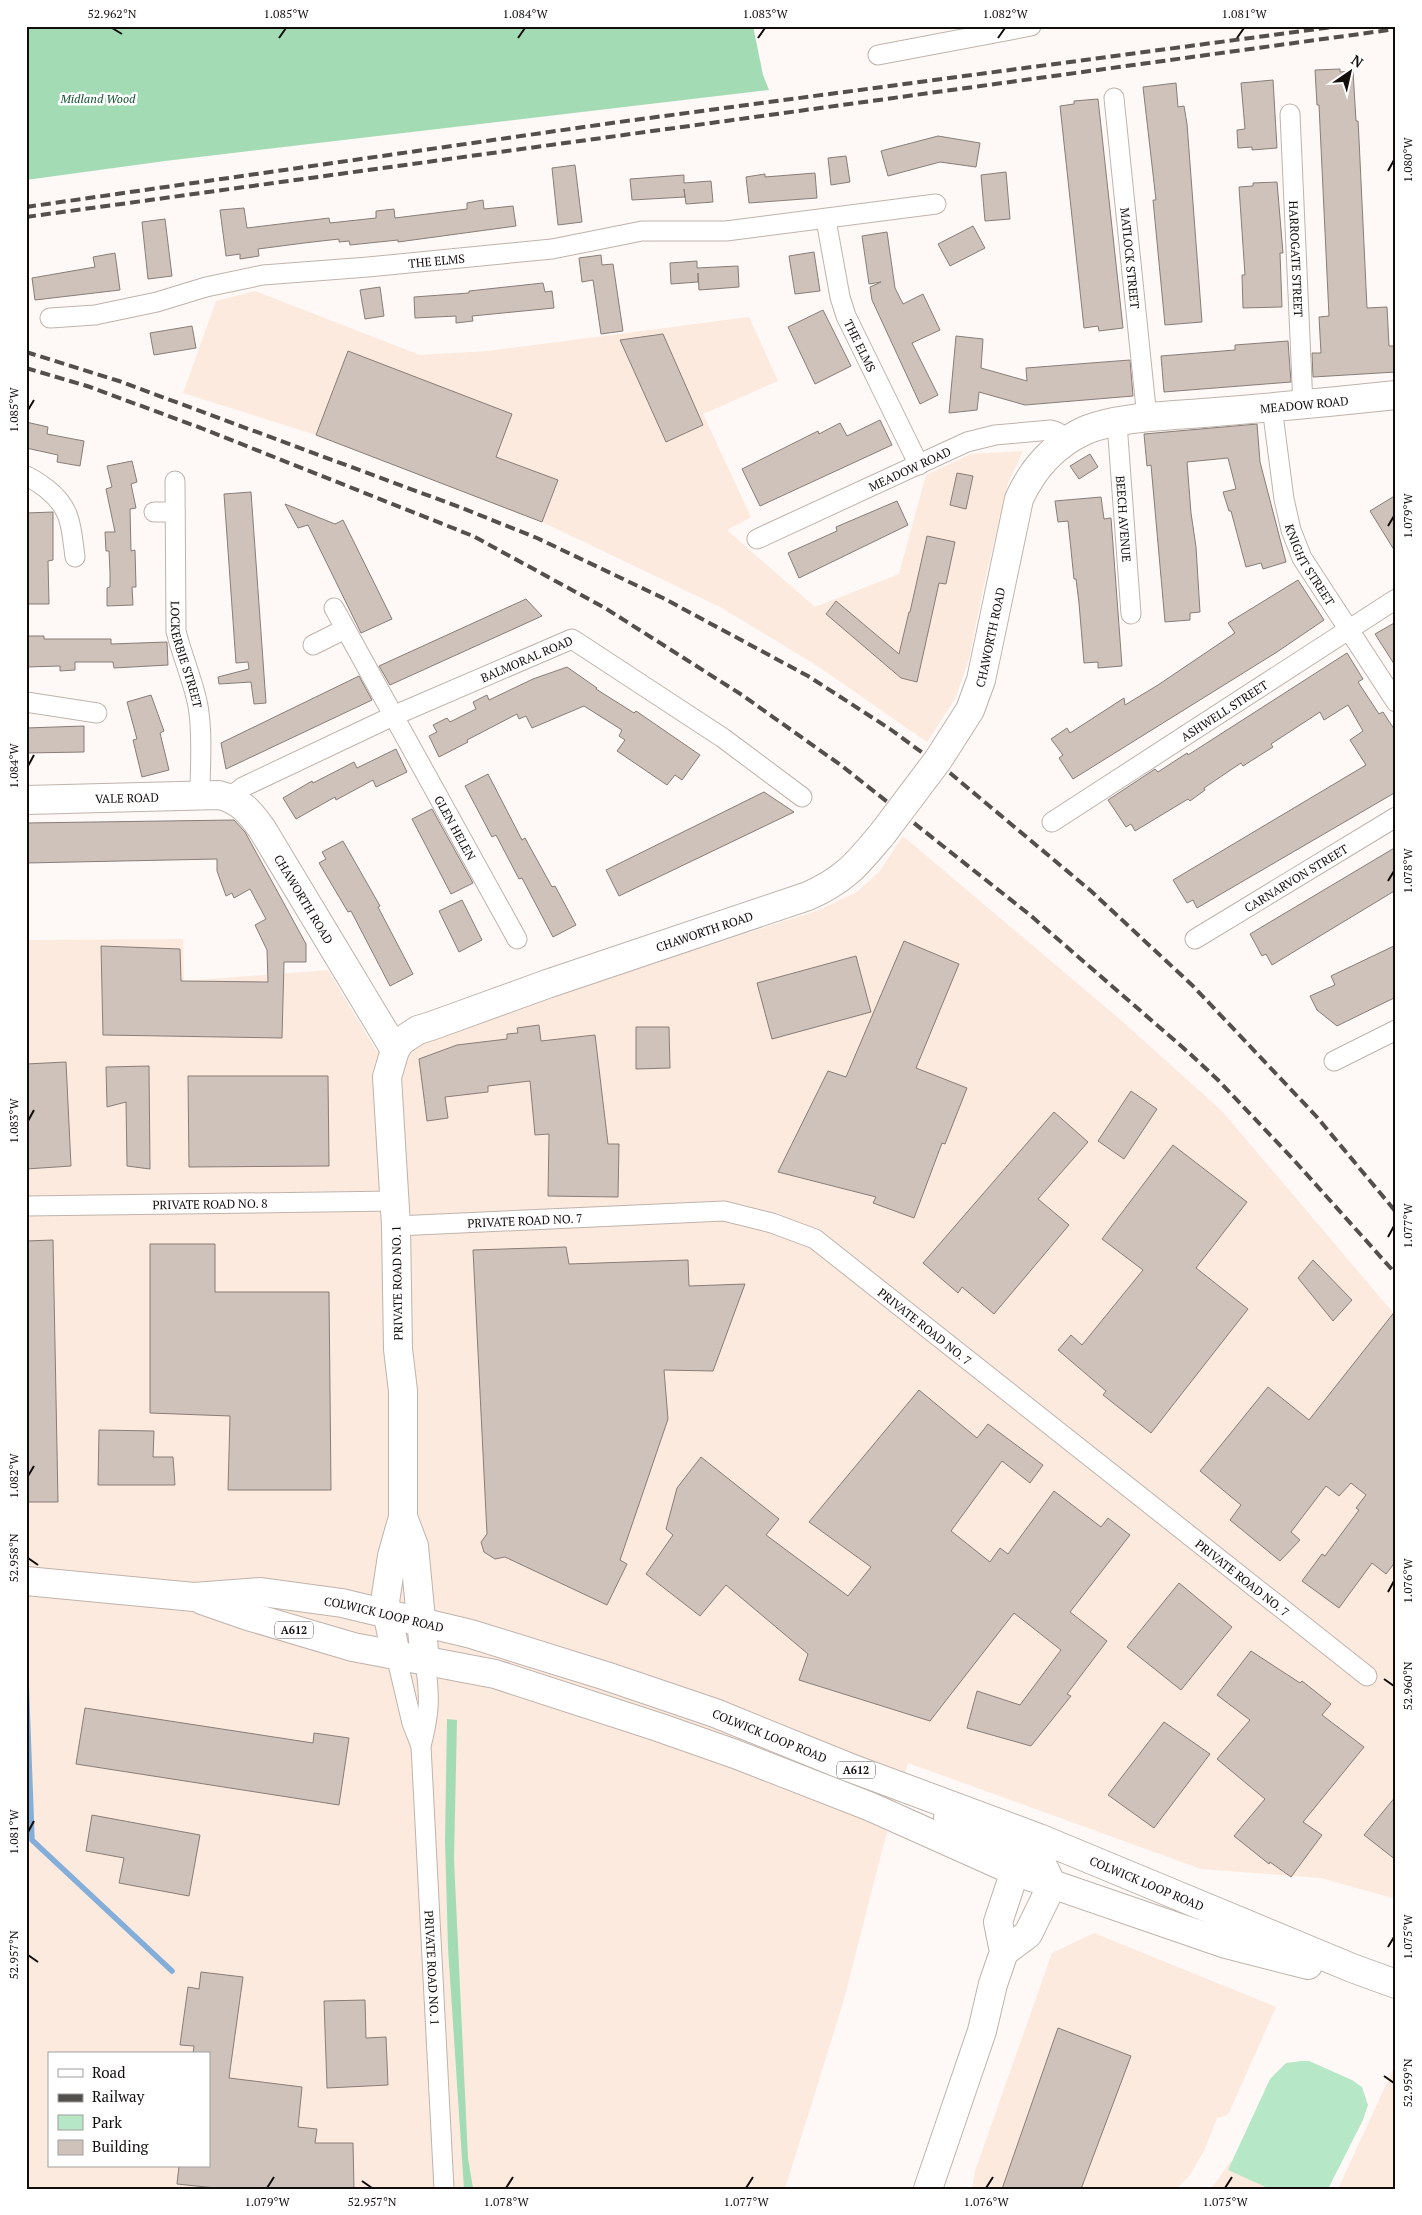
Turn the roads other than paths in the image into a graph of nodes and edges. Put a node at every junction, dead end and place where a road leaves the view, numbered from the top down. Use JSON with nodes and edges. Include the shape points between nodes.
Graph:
{"nodes":[{"id":1,"x":1031,"y":26,"type":"edge"},
{"id":2,"x":878,"y":56,"type":"dead end"},
{"id":3,"x":1114,"y":98,"type":"dead end"},
{"id":4,"x":1290,"y":114,"type":"dead end"},
{"id":5,"x":936,"y":204,"type":"dead end"},
{"id":6,"x":826,"y":220,"type":"junction"},
{"id":7,"x":50,"y":318,"type":"dead end"},
{"id":8,"x":1396,"y":396,"type":"edge"},
{"id":9,"x":1303,"y":404,"type":"junction"},
{"id":10,"x":1272,"y":407,"type":"junction"},
{"id":11,"x":1146,"y":418,"type":"junction"},
{"id":12,"x":1117,"y":423,"type":"junction"},
{"id":13,"x":1061,"y":444,"type":"junction"},
{"id":14,"x":919,"y":465,"type":"junction"},
{"id":15,"x":26,"y":476,"type":"edge"},
{"id":16,"x":175,"y":481,"type":"dead end"},
{"id":17,"x":154,"y":512,"type":"dead end"},
{"id":18,"x":176,"y":512,"type":"junction"},
{"id":19,"x":757,"y":539,"type":"dead end"},
{"id":20,"x":75,"y":557,"type":"dead end"},
{"id":21,"x":1396,"y":598,"type":"edge"},
{"id":22,"x":334,"y":608,"type":"dead end"},
{"id":23,"x":1131,"y":614,"type":"dead end"},
{"id":24,"x":345,"y":629,"type":"junction"},
{"id":25,"x":1349,"y":629,"type":"junction"},
{"id":26,"x":312,"y":645,"type":"dead end"},
{"id":27,"x":26,"y":702,"type":"edge"},
{"id":28,"x":1396,"y":702,"type":"edge"},
{"id":29,"x":97,"y":713,"type":"dead end"},
{"id":30,"x":393,"y":716,"type":"junction"},
{"id":31,"x":200,"y":796,"type":"junction"},
{"id":32,"x":802,"y":797,"type":"dead end"},
{"id":33,"x":229,"y":798,"type":"junction"},
{"id":34,"x":26,"y":800,"type":"edge"},
{"id":35,"x":1396,"y":818,"type":"edge"},
{"id":36,"x":1052,"y":822,"type":"dead end"},
{"id":37,"x":1195,"y":939,"type":"dead end"},
{"id":38,"x":517,"y":940,"type":"dead end"},
{"id":39,"x":1396,"y":1030,"type":"edge"},
{"id":40,"x":394,"y":1050,"type":"junction"},
{"id":41,"x":1334,"y":1061,"type":"dead end"},
{"id":42,"x":26,"y":1206,"type":"edge"},
{"id":43,"x":395,"y":1214,"type":"junction"},
{"id":44,"x":403,"y":1517,"type":"junction"},
{"id":45,"x":26,"y":1581,"type":"edge"},
{"id":46,"x":194,"y":1597,"type":"junction"},
{"id":47,"x":388,"y":1616,"type":"junction"},
{"id":48,"x":422,"y":1623,"type":"junction"},
{"id":49,"x":396,"y":1655,"type":"junction"},
{"id":50,"x":425,"y":1661,"type":"junction"},
{"id":51,"x":1367,"y":1676,"type":"dead end"},
{"id":52,"x":421,"y":1746,"type":"junction"},
{"id":53,"x":1025,"y":1852,"type":"junction"},
{"id":54,"x":1052,"y":1885,"type":"junction"},
{"id":55,"x":1004,"y":1952,"type":"junction"},
{"id":56,"x":1352,"y":1968,"type":"junction"},
{"id":57,"x":1396,"y":1984,"type":"edge"},
{"id":58,"x":444,"y":2189,"type":"edge"},
{"id":59,"x":928,"y":2189,"type":"edge"}],
"edges":[{"from":1,"to":2,"type":"street"},
{"from":3,"to":11,"type":"street","name":"MATLOCK STREET"},
{"from":4,"to":9,"type":"street","name":"HARROGATE STREET"},
{"from":5,"to":6,"type":"street","name":"THE ELMS"},
{"from":6,"to":7,"type":"street","name":"THE ELMS","via":[[726,231],[642,231],[552,248],[263,275],[95,315]]},
{"from":6,"to":14,"type":"street","name":"THE ELMS","via":[[846,316]]},
{"from":8,"to":9,"type":"street","name":"MEADOW ROAD"},
{"from":9,"to":10,"type":"street","name":"MEADOW ROAD"},
{"from":10,"to":11,"type":"street","name":"MEADOW ROAD"},
{"from":10,"to":25,"type":"street","name":"KNIGHT STREET","via":[[1291,530],[1302,558]]},
{"from":11,"to":12,"type":"street","name":"MEADOW ROAD"},
{"from":12,"to":13,"type":"street","name":"MEADOW ROAD","via":[[1087,430]]},
{"from":12,"to":23,"type":"street","name":"BEECH AVENUE"},
{"from":13,"to":14,"type":"street","name":"MEADOW ROAD","via":[[1057,432],[1050,430],[980,438]]},
{"from":13,"to":40,"type":"street","name":"CHAWORTH ROAD","bridge":true,"via":[[1027,481],[1019,499],[981,680],[970,710],[938,760],[852,870],[808,896],[418,1030]]},
{"from":14,"to":19,"type":"street","name":"MEADOW ROAD"},
{"from":15,"to":20,"type":"street","via":[[60,499],[67,511]]},
{"from":16,"to":18,"type":"street","name":"LOCKERBIE STREET"},
{"from":17,"to":18,"type":"street"},
{"from":18,"to":31,"type":"street","name":"LOCKERBIE STREET","via":[[176,631],[200,722]]},
{"from":21,"to":25,"type":"street","name":"ASHWELL STREET"},
{"from":22,"to":24,"type":"street","name":"GLEN HELEN"},
{"from":24,"to":26,"type":"street"},
{"from":24,"to":30,"type":"street","name":"GLEN HELEN"},
{"from":25,"to":28,"type":"street","name":"KNIGHT STREET"},
{"from":25,"to":36,"type":"street","name":"ASHWELL STREET"},
{"from":27,"to":29,"type":"street"},
{"from":30,"to":32,"type":"street","name":"BALMORAL ROAD","via":[[572,640],[723,738]]},
{"from":30,"to":33,"type":"street","name":"BALMORAL ROAD","via":[[242,787]]},
{"from":30,"to":38,"type":"street","name":"GLEN HELEN"},
{"from":31,"to":33,"type":"street","name":"VALE ROAD"},
{"from":31,"to":34,"type":"street","name":"VALE ROAD"},
{"from":33,"to":40,"type":"street","name":"CHAWORTH ROAD","via":[[250,812],[262,829]]},
{"from":35,"to":37,"type":"street","name":"CARNARVON STREET"},
{"from":39,"to":41,"type":"street"},
{"from":40,"to":43,"type":"street","name":"PRIVATE ROAD NO. 1","via":[[387,1076]]},
{"from":42,"to":43,"type":"street","name":"PRIVATE ROAD NO. 8"},
{"from":43,"to":44,"type":"street","name":"PRIVATE ROAD NO. 1","via":[[398,1349],[403,1391]]},
{"from":43,"to":51,"type":"street","name":"PRIVATE ROAD NO. 7","via":[[724,1211],[815,1238]]},
{"from":44,"to":47,"type":"street","name":"PRIVATE ROAD NO. 1","via":[[387,1580],[384,1602]]},
{"from":44,"to":48,"type":"street","name":"PRIVATE ROAD NO. 1","via":[[414,1546]]},
{"from":45,"to":46,"type":"street","name":"COLWICK LOOP ROAD","number":"A612"},
{"from":46,"to":47,"type":"street","name":"COLWICK LOOP ROAD","number":"A612","via":[[261,1592],[342,1603]]},
{"from":46,"to":49,"type":"street","name":"COLWICK LOOP ROAD","number":"A612","via":[[344,1644]]},
{"from":47,"to":48,"type":"street","name":"COLWICK LOOP ROAD","number":"A612"},
{"from":47,"to":49,"type":"street","name":"PRIVATE ROAD NO. 1"},
{"from":48,"to":50,"type":"street","name":"PRIVATE ROAD NO. 1"},
{"from":48,"to":53,"type":"street","name":"COLWICK LOOP ROAD","number":"A612","via":[[471,1634],[606,1676],[745,1724],[848,1767]]},
{"from":49,"to":50,"type":"street","name":"COLWICK LOOP ROAD","number":"A612"},
{"from":49,"to":52,"type":"street","name":"PRIVATE ROAD NO. 1","via":[[412,1723]]},
{"from":50,"to":52,"type":"street","name":"PRIVATE ROAD NO. 1","via":[[430,1696]]},
{"from":50,"to":53,"type":"street","name":"COLWICK LOOP ROAD","number":"A612","via":[[495,1674],[735,1754],[871,1807]]},
{"from":52,"to":58,"type":"street","name":"PRIVATE ROAD NO. 1"},
{"from":53,"to":54,"type":"street","name":"COLWICK LOOP ROAD","number":"A612"},
{"from":53,"to":55,"type":"street","via":[[998,1922]]},
{"from":53,"to":56,"type":"street","name":"COLWICK LOOP ROAD","number":"A612"},
{"from":54,"to":55,"type":"street","via":[[1028,1934]]},
{"from":54,"to":56,"type":"street","name":"COLWICK LOOP ROAD","number":"A612","via":[[1226,1944],[1315,1967]]},
{"from":55,"to":59,"type":"street","via":[[982,2032]]},
{"from":56,"to":57,"type":"street","name":"COLWICK LOOP ROAD","number":"A612"}]}
